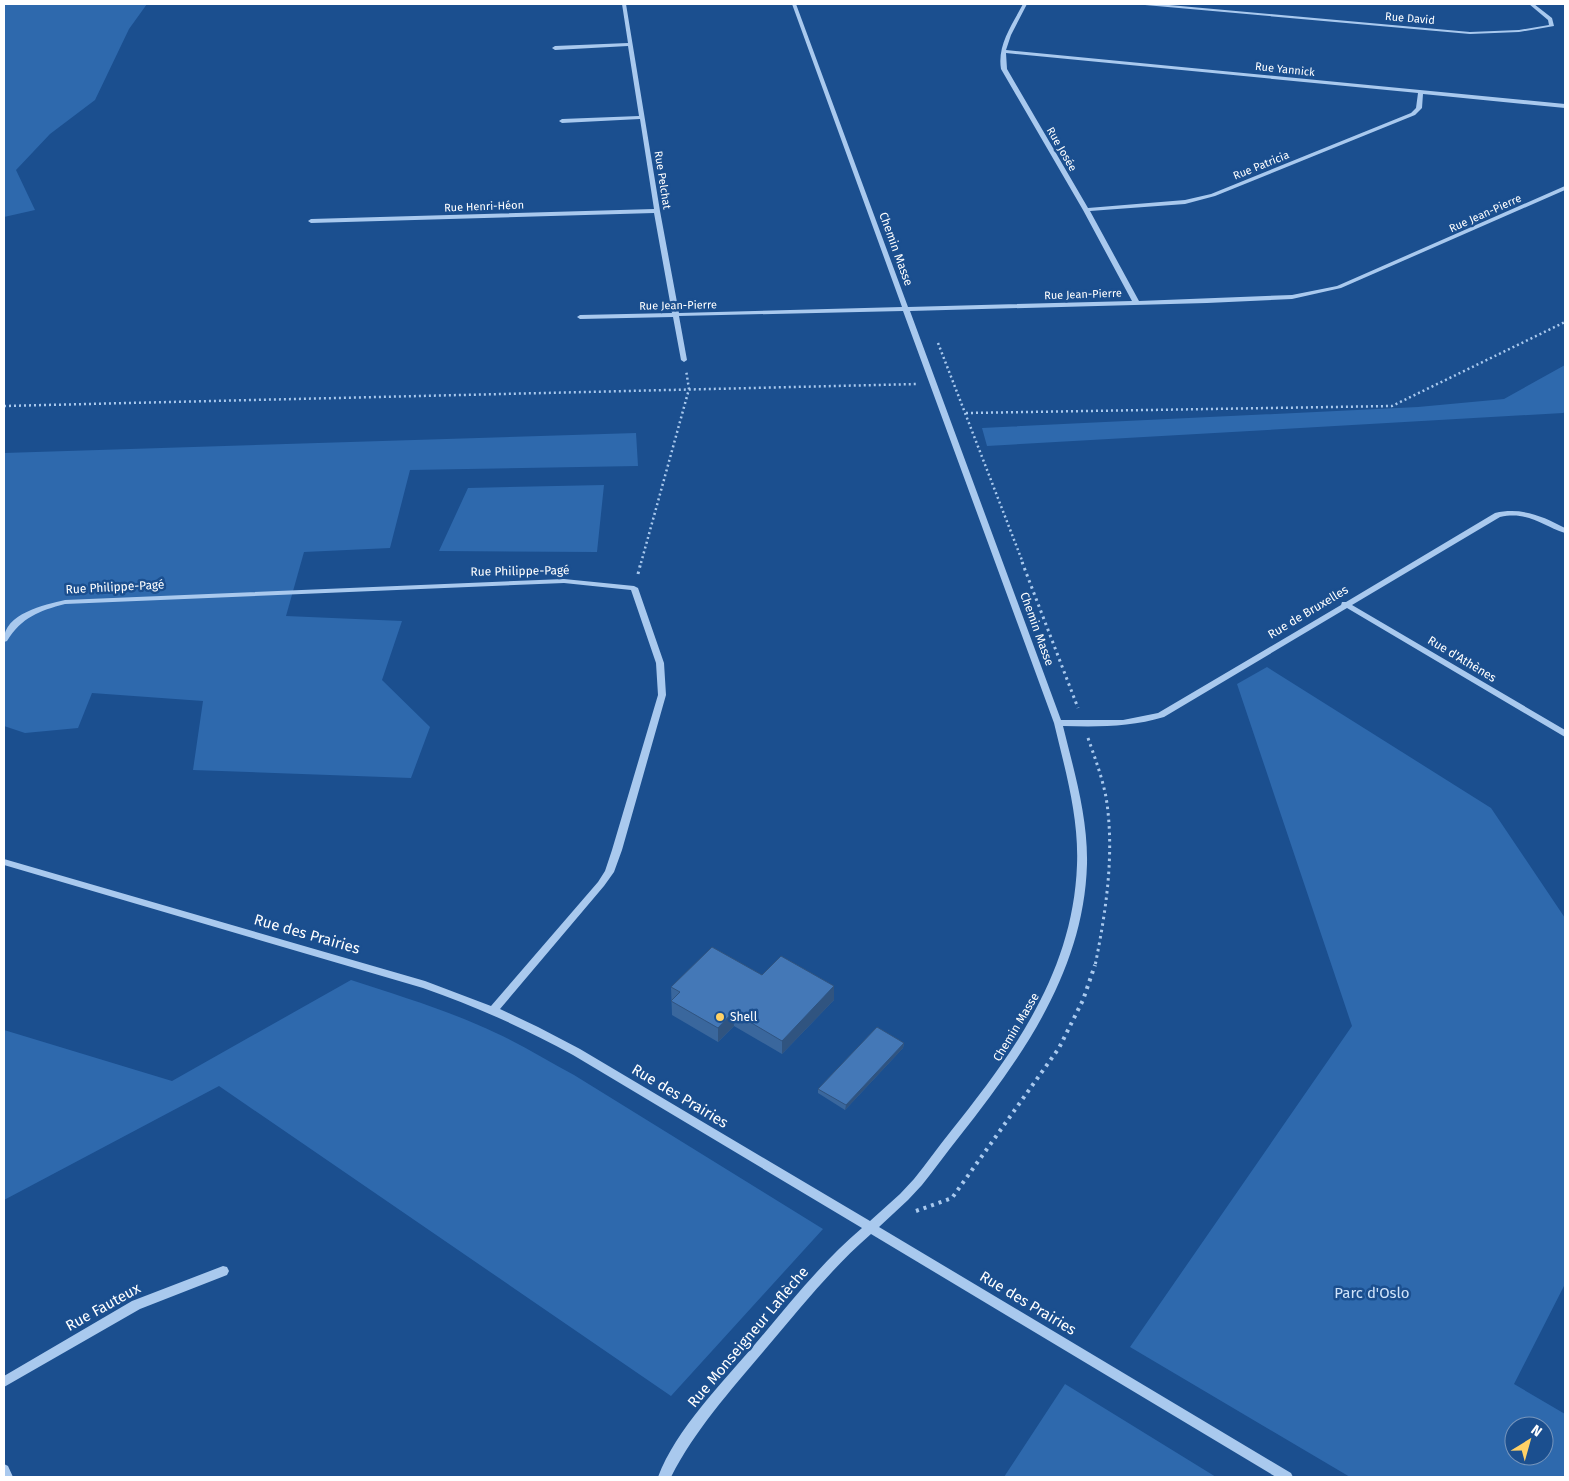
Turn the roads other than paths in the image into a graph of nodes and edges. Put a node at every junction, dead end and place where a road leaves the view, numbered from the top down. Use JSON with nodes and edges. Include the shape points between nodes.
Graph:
{"nodes":[{"id":1,"x":624,"y":4,"type":"edge"},
{"id":2,"x":794,"y":4,"type":"edge"},
{"id":3,"x":1025,"y":4,"type":"edge"},
{"id":4,"x":1145,"y":4,"type":"edge"},
{"id":5,"x":1531,"y":4,"type":"edge"},
{"id":6,"x":631,"y":44,"type":"junction"},
{"id":7,"x":555,"y":48,"type":"dead end"},
{"id":8,"x":1003,"y":51,"type":"junction"},
{"id":9,"x":1421,"y":92,"type":"junction"},
{"id":10,"x":1565,"y":106,"type":"edge"},
{"id":11,"x":643,"y":117,"type":"junction"},
{"id":12,"x":562,"y":121,"type":"dead end"},
{"id":13,"x":1565,"y":188,"type":"edge"},
{"id":14,"x":1086,"y":210,"type":"junction"},
{"id":15,"x":657,"y":211,"type":"junction"},
{"id":16,"x":311,"y":220,"type":"dead end"},
{"id":17,"x":1136,"y":302,"type":"junction"},
{"id":18,"x":905,"y":309,"type":"junction"},
{"id":19,"x":677,"y":314,"type":"junction"},
{"id":20,"x":580,"y":317,"type":"dead end"},
{"id":21,"x":684,"y":360,"type":"road end"},
{"id":22,"x":1565,"y":531,"type":"edge"},
{"id":23,"x":1345,"y":604,"type":"junction"},
{"id":24,"x":4,"y":639,"type":"edge"},
{"id":25,"x":1058,"y":723,"type":"junction"},
{"id":26,"x":1565,"y":734,"type":"edge"},
{"id":27,"x":4,"y":862,"type":"edge"},
{"id":28,"x":493,"y":1010,"type":"junction"},
{"id":29,"x":870,"y":1228,"type":"junction"},
{"id":30,"x":223,"y":1271,"type":"dead end"},
{"id":31,"x":4,"y":1382,"type":"edge"},
{"id":32,"x":4,"y":1470,"type":"edge"},
{"id":33,"x":7,"y":1477,"type":"edge"},
{"id":34,"x":664,"y":1477,"type":"edge"},
{"id":35,"x":1287,"y":1477,"type":"edge"}],
"edges":[{"from":1,"to":6,"type":"street","name":"Rue Pelchat"},
{"from":2,"to":18,"type":"street","name":"Chemin Masse"},
{"from":3,"to":8,"type":"street"},
{"from":4,"to":5,"type":"street","name":"Rue David","via":[[1470,33],[1552,26],[1550,19]]},
{"from":6,"to":7,"type":"street"},
{"from":6,"to":11,"type":"street","name":"Rue Pelchat"},
{"from":8,"to":9,"type":"street","name":"Rue Yannick"},
{"from":8,"to":14,"type":"street","name":"Rue Josée","via":[[1004,69]]},
{"from":9,"to":10,"type":"street","name":"Rue Yannick"},
{"from":9,"to":14,"type":"street","name":"Rue Patricia","via":[[1419,108],[1413,114],[1213,195],[1185,202]]},
{"from":11,"to":12,"type":"street"},
{"from":11,"to":15,"type":"street","name":"Rue Pelchat"},
{"from":13,"to":17,"type":"street","name":"Rue Jean-Pierre","via":[[1329,290],[1292,297]]},
{"from":14,"to":17,"type":"street","name":"Rue Josée"},
{"from":15,"to":16,"type":"street","name":"Rue Henri-Héon"},
{"from":15,"to":19,"type":"street","name":"Rue Pelchat"},
{"from":17,"to":18,"type":"street","name":"Rue Jean-Pierre"},
{"from":18,"to":19,"type":"street","name":"Rue Jean-Pierre"},
{"from":18,"to":25,"type":"street","name":"Chemin Masse"},
{"from":19,"to":20,"type":"street","name":"Rue Jean-Pierre"},
{"from":19,"to":21,"type":"street","name":"Rue Pelchat"},
{"from":22,"to":23,"type":"street","name":"Rue de Bruxelles","via":[[1535,517],[1510,513],[1498,515]]},
{"from":23,"to":25,"type":"street","name":"Rue de Bruxelles","via":[[1161,715],[1119,724]]},
{"from":23,"to":26,"type":"street","name":"Rue d'Athènes"},
{"from":24,"to":28,"type":"street","name":"Rue Philippe-Pagé","via":[[22,616],[38,608],[65,602],[564,581],[634,588],[660,663],[662,695],[617,850],[601,884]]},
{"from":25,"to":29,"type":"street","name":"Chemin Masse","via":[[1073,784],[1082,866],[1072,935],[1055,986],[1016,1056],[989,1092],[905,1196]]},
{"from":27,"to":28,"type":"street","name":"Rue des Prairies","via":[[392,975]]},
{"from":28,"to":29,"type":"street","name":"Rue des Prairies","via":[[570,1048]]},
{"from":29,"to":34,"type":"street","name":"Rue Monseigneur Laflèche","via":[[834,1262],[705,1411]]},
{"from":29,"to":35,"type":"street","name":"Rue des Prairies"},
{"from":30,"to":31,"type":"street","name":"Rue Fauteux","via":[[136,1305]]},
{"from":32,"to":33,"type":"street"}]}
